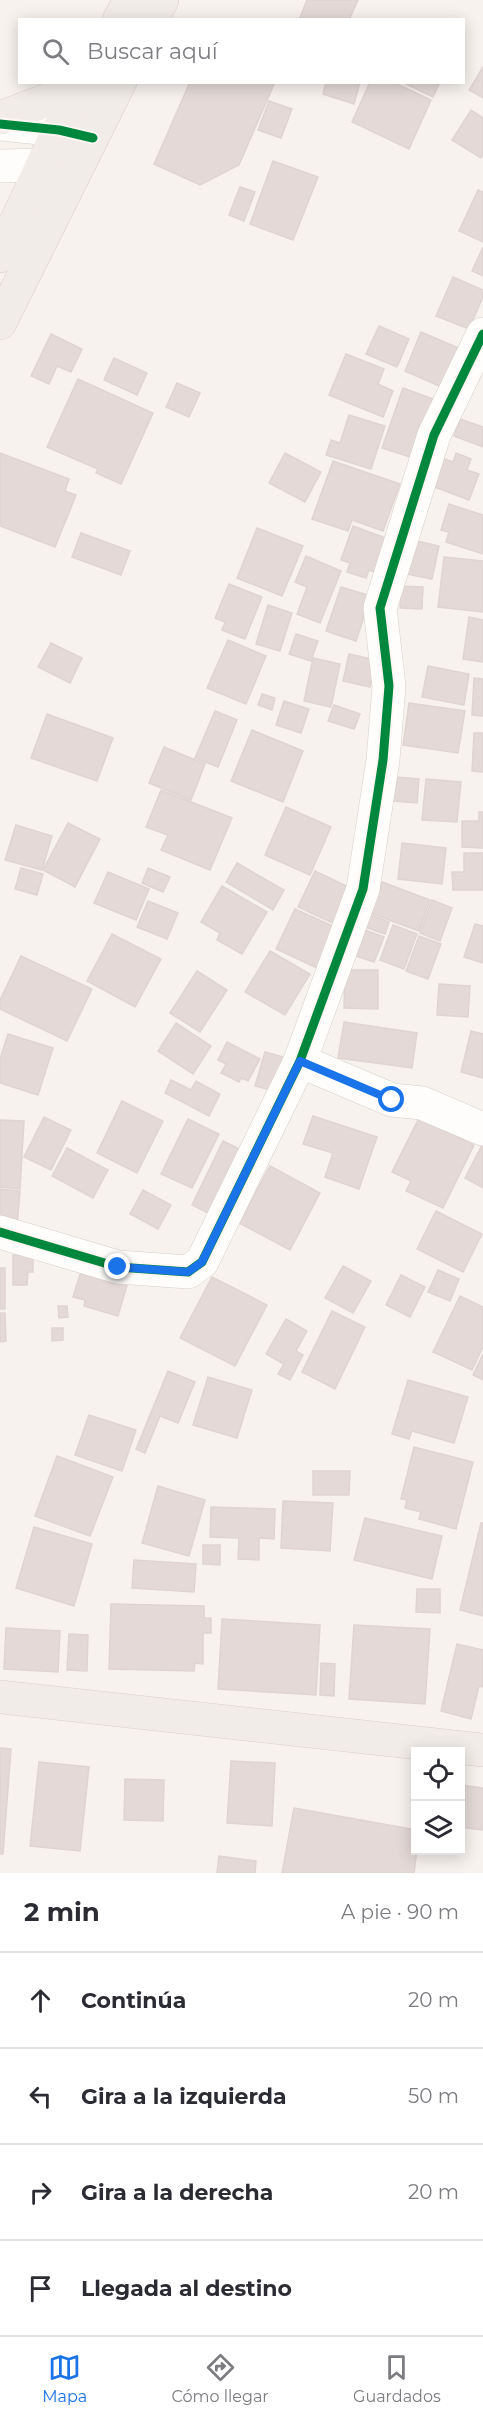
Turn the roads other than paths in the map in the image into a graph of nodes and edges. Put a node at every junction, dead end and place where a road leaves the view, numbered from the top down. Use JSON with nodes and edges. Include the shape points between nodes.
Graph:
{"nodes":[{"id":1,"x":130,"y":0,"type":"edge"},
{"id":2,"x":162,"y":0,"type":"edge"},
{"id":3,"x":120,"y":18,"type":"edge"},
{"id":4,"x":153,"y":18,"type":"edge"},
{"id":5,"x":84,"y":84,"type":"edge"},
{"id":6,"x":119,"y":84,"type":"edge"},
{"id":7,"x":0,"y":118,"type":"edge"},
{"id":8,"x":0,"y":124,"type":"edge"},
{"id":9,"x":59,"y":130,"type":"junction"},
{"id":10,"x":93,"y":138,"type":"junction"},
{"id":11,"x":43,"y":165,"type":"junction"},
{"id":12,"x":0,"y":166,"type":"edge"},
{"id":13,"x":75,"y":173,"type":"junction"},
{"id":14,"x":0,"y":256,"type":"edge"},
{"id":15,"x":0,"y":323,"type":"edge"},
{"id":16,"x":483,"y":334,"type":"edge"},
{"id":17,"x":300,"y":1061,"type":"junction"},
{"id":18,"x":483,"y":1129,"type":"edge"},
{"id":19,"x":0,"y":1232,"type":"edge"},
{"id":20,"x":0,"y":1697,"type":"edge"},
{"id":21,"x":483,"y":1750,"type":"edge"}],
"edges":[{"from":1,"to":3,"type":"main road"},
{"from":2,"to":4,"type":"main road"},
{"from":5,"to":7,"type":"main road"},
{"from":5,"to":9,"type":"main road"},
{"from":6,"to":10,"type":"main road"},
{"from":8,"to":9,"type":"street"},
{"from":9,"to":10,"type":"street"},
{"from":9,"to":11,"type":"main road"},
{"from":10,"to":13,"type":"main road"},
{"from":11,"to":12,"type":"street"},
{"from":11,"to":13,"type":"street"},
{"from":11,"to":14,"type":"main road"},
{"from":13,"to":15,"type":"main road"},
{"from":16,"to":17,"type":"street","via":[[434,435],[380,608],[389,686],[383,760],[363,889]]},
{"from":17,"to":18,"type":"street","via":[[392,1100],[422,1103]]},
{"from":17,"to":19,"type":"street","via":[[202,1262],[188,1272],[118,1267]]},
{"from":20,"to":21,"type":"main road"}]}
